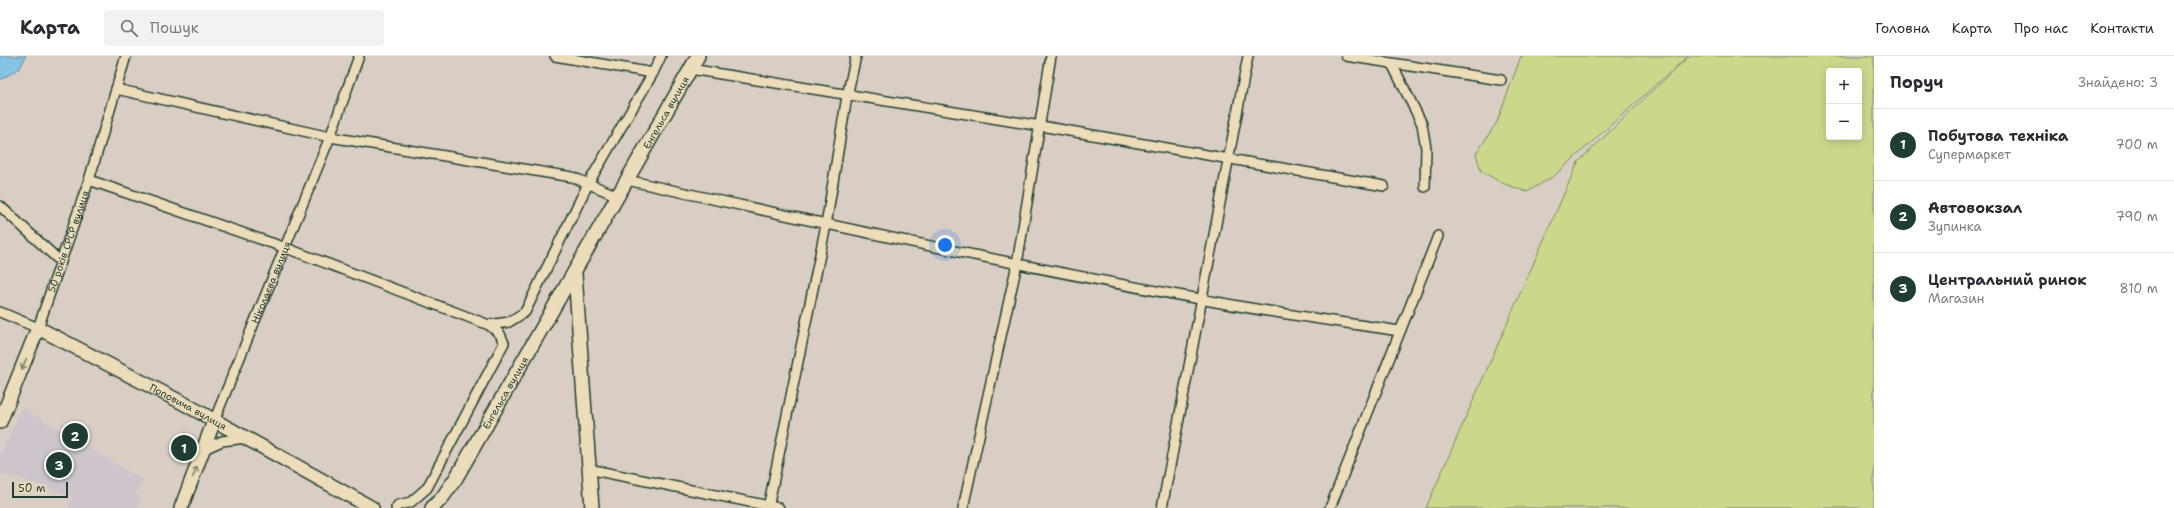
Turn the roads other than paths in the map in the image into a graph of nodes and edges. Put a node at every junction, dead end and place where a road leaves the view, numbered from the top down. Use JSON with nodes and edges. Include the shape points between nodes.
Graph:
{"nodes":[{"id":1,"x":126,"y":56,"type":"edge"},
{"id":2,"x":359,"y":56,"type":"edge"},
{"id":3,"x":555,"y":56,"type":"edge"},
{"id":4,"x":660,"y":56,"type":"edge"},
{"id":5,"x":698,"y":56,"type":"edge"},
{"id":6,"x":856,"y":56,"type":"edge"},
{"id":7,"x":1051,"y":56,"type":"edge"},
{"id":8,"x":1248,"y":56,"type":"edge"},
{"id":9,"x":1346,"y":56,"type":"edge"},
{"id":10,"x":1392,"y":64,"type":"junction"},
{"id":11,"x":690,"y":69,"type":"junction"},
{"id":12,"x":654,"y":73,"type":"junction"},
{"id":13,"x":1501,"y":80,"type":"dead end"},
{"id":14,"x":116,"y":89,"type":"junction"},
{"id":15,"x":847,"y":96,"type":"junction"},
{"id":16,"x":1041,"y":126,"type":"junction"},
{"id":17,"x":330,"y":137,"type":"junction"},
{"id":18,"x":1229,"y":160,"type":"junction"},
{"id":19,"x":89,"y":180,"type":"junction"},
{"id":20,"x":627,"y":180,"type":"junction"},
{"id":21,"x":588,"y":184,"type":"junction"},
{"id":22,"x":1384,"y":186,"type":"dead end"},
{"id":23,"x":1425,"y":187,"type":"dead end"},
{"id":24,"x":618,"y":196,"type":"junction"},
{"id":25,"x":0,"y":206,"type":"edge"},
{"id":26,"x":826,"y":225,"type":"junction"},
{"id":27,"x":1438,"y":236,"type":"dead end"},
{"id":28,"x":286,"y":248,"type":"junction"},
{"id":29,"x":61,"y":262,"type":"junction"},
{"id":30,"x":1017,"y":264,"type":"junction"},
{"id":31,"x":575,"y":274,"type":"junction"},
{"id":32,"x":1203,"y":300,"type":"junction"},
{"id":33,"x":0,"y":312,"type":"edge"},
{"id":34,"x":489,"y":324,"type":"junction"},
{"id":35,"x":38,"y":328,"type":"junction"},
{"id":36,"x":1400,"y":331,"type":"junction"},
{"id":37,"x":214,"y":421,"type":"junction"},
{"id":38,"x":0,"y":422,"type":"edge"},
{"id":39,"x":246,"y":438,"type":"junction"},
{"id":40,"x":204,"y":449,"type":"junction"},
{"id":41,"x":588,"y":469,"type":"junction"},
{"id":42,"x":768,"y":507,"type":"edge"},
{"id":43,"x":180,"y":508,"type":"edge"},
{"id":44,"x":372,"y":508,"type":"edge"},
{"id":45,"x":396,"y":508,"type":"edge"},
{"id":46,"x":432,"y":508,"type":"edge"},
{"id":47,"x":592,"y":508,"type":"edge"},
{"id":48,"x":779,"y":508,"type":"edge"},
{"id":49,"x":963,"y":508,"type":"edge"},
{"id":50,"x":1162,"y":508,"type":"edge"},
{"id":51,"x":1330,"y":508,"type":"edge"}],
"edges":[{"from":1,"to":14,"type":"street","name":"50 років СРСР вулиця"},
{"from":2,"to":17,"type":"street","name":"Ніколаєва вулиця"},
{"from":3,"to":12,"type":"street"},
{"from":4,"to":12,"type":"street"},
{"from":5,"to":11,"type":"street","name":"Енгельса вулиця"},
{"from":6,"to":15,"type":"street"},
{"from":7,"to":16,"type":"street"},
{"from":8,"to":18,"type":"street"},
{"from":9,"to":10,"type":"street"},
{"from":10,"to":13,"type":"street"},
{"from":10,"to":23,"type":"street","via":[[1422,124],[1426,148]]},
{"from":11,"to":15,"type":"street"},
{"from":11,"to":20,"type":"street","name":"Енгельса вулиця"},
{"from":12,"to":21,"type":"street"},
{"from":14,"to":17,"type":"street"},
{"from":14,"to":19,"type":"street","name":"50 років СРСР вулиця"},
{"from":15,"to":16,"type":"street"},
{"from":15,"to":26,"type":"street"},
{"from":16,"to":18,"type":"street"},
{"from":16,"to":30,"type":"street"},
{"from":17,"to":21,"type":"street","via":[[572,178]]},
{"from":17,"to":28,"type":"street","name":"Ніколаєва вулиця"},
{"from":18,"to":22,"type":"street"},
{"from":18,"to":32,"type":"street"},
{"from":19,"to":28,"type":"street"},
{"from":19,"to":29,"type":"street","name":"50 років СРСР вулиця"},
{"from":20,"to":24,"type":"street","name":"Енгельса вулиця"},
{"from":20,"to":26,"type":"street"},
{"from":21,"to":24,"type":"street"},
{"from":21,"to":34,"type":"street","via":[[526,312],[509,322]]},
{"from":24,"to":31,"type":"street","name":"Енгельса вулиця"},
{"from":25,"to":29,"type":"street"},
{"from":26,"to":30,"type":"street"},
{"from":26,"to":42,"type":"street"},
{"from":27,"to":36,"type":"street"},
{"from":28,"to":34,"type":"street"},
{"from":28,"to":37,"type":"street","name":"Ніколаєва вулиця"},
{"from":29,"to":35,"type":"street","name":"50 років СРСР вулиця"},
{"from":30,"to":32,"type":"street"},
{"from":30,"to":49,"type":"street"},
{"from":31,"to":41,"type":"street"},
{"from":31,"to":46,"type":"street","name":"Енгельса вулиця","via":[[456,478]]},
{"from":32,"to":36,"type":"street"},
{"from":32,"to":50,"type":"street"},
{"from":33,"to":35,"type":"street","name":"Поповича вулиця"},
{"from":34,"to":45,"type":"street","via":[[500,334],[504,343],[427,488],[411,502],[398,505]]},
{"from":35,"to":37,"type":"street","name":"Поповича вулиця","via":[[100,358]]},
{"from":35,"to":38,"type":"street","name":"50 років СРСР вулиця","one_way":true},
{"from":36,"to":51,"type":"street"},
{"from":37,"to":39,"type":"street","name":"Поповича вулиця"},
{"from":37,"to":40,"type":"street","name":"Ніколаєва вулиця"},
{"from":39,"to":40,"type":"street","via":[[222,441]]},
{"from":39,"to":44,"type":"street","name":"Поповича вулиця"},
{"from":43,"to":40,"type":"street","name":"Ніколаєва вулиця","one_way":true},
{"from":41,"to":42,"type":"street"},
{"from":41,"to":47,"type":"street"},
{"from":42,"to":48,"type":"street"}]}
